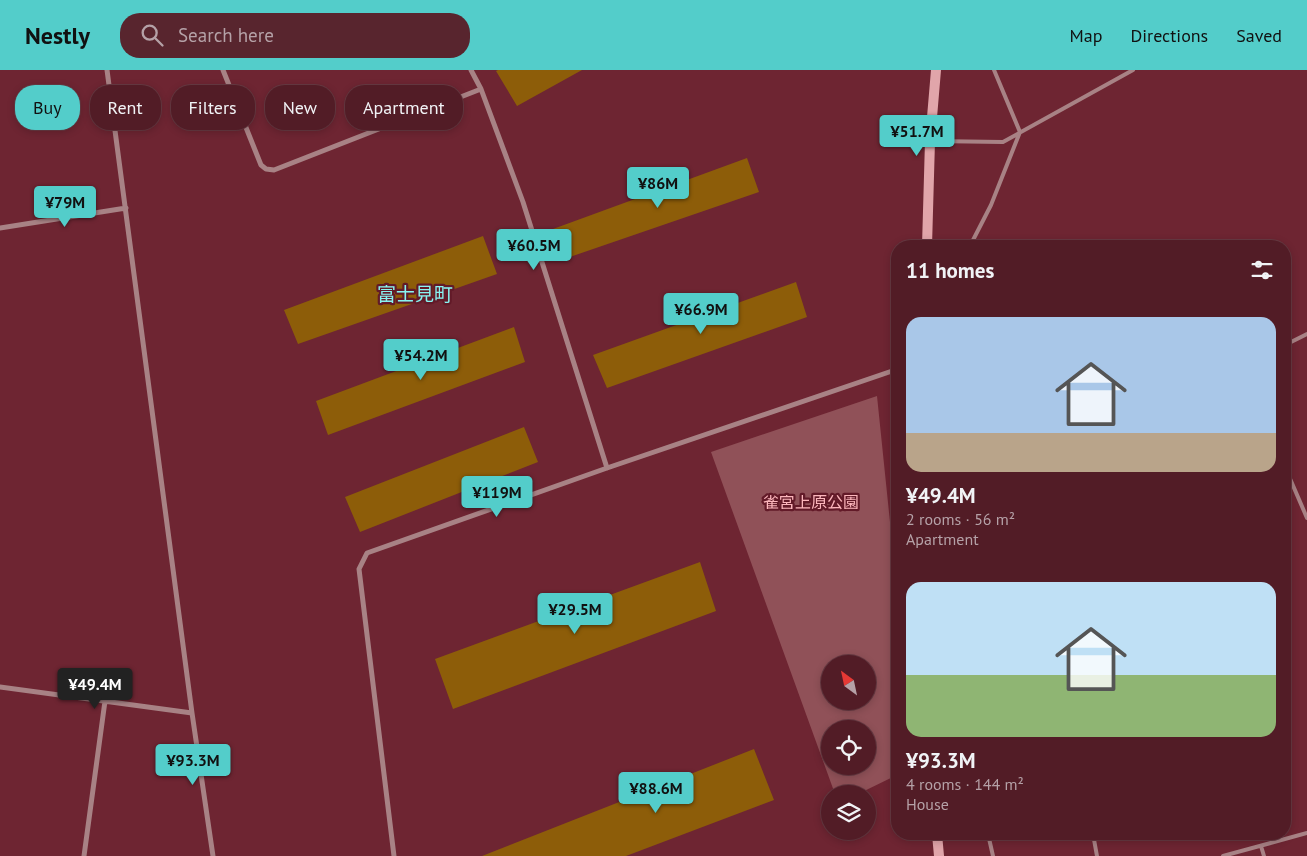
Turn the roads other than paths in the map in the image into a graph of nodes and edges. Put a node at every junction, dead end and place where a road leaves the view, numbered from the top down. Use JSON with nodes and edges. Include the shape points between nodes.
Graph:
{"nodes":[{"id":1,"x":107,"y":70,"type":"edge"},
{"id":2,"x":224,"y":70,"type":"edge"},
{"id":3,"x":471,"y":70,"type":"edge"},
{"id":4,"x":936,"y":70,"type":"edge"},
{"id":5,"x":994,"y":70,"type":"edge"},
{"id":6,"x":1133,"y":70,"type":"edge"},
{"id":7,"x":481,"y":89,"type":"junction"},
{"id":8,"x":1020,"y":132,"type":"junction"},
{"id":9,"x":930,"y":141,"type":"junction"},
{"id":10,"x":126,"y":208,"type":"junction"},
{"id":11,"x":0,"y":228,"type":"edge"},
{"id":12,"x":926,"y":240,"type":"edge"},
{"id":13,"x":973,"y":240,"type":"edge"},
{"id":14,"x":1307,"y":334,"type":"edge"},
{"id":15,"x":1291,"y":342,"type":"edge"},
{"id":16,"x":891,"y":371,"type":"edge"},
{"id":17,"x":607,"y":468,"type":"junction"},
{"id":18,"x":1291,"y":481,"type":"edge"},
{"id":19,"x":1307,"y":518,"type":"edge"},
{"id":20,"x":0,"y":687,"type":"edge"},
{"id":21,"x":104,"y":701,"type":"junction"},
{"id":22,"x":192,"y":713,"type":"junction"},
{"id":23,"x":1307,"y":833,"type":"edge"},
{"id":24,"x":1291,"y":838,"type":"edge"},
{"id":25,"x":938,"y":840,"type":"edge"},
{"id":26,"x":989,"y":840,"type":"edge"},
{"id":27,"x":1095,"y":840,"type":"edge"},
{"id":28,"x":1282,"y":840,"type":"edge"},
{"id":29,"x":1261,"y":846,"type":"junction"},
{"id":30,"x":84,"y":856,"type":"edge"},
{"id":31,"x":213,"y":856,"type":"edge"},
{"id":32,"x":394,"y":856,"type":"edge"},
{"id":33,"x":939,"y":856,"type":"edge"},
{"id":34,"x":993,"y":856,"type":"edge"},
{"id":35,"x":1097,"y":856,"type":"edge"},
{"id":36,"x":1223,"y":856,"type":"edge"},
{"id":37,"x":1264,"y":856,"type":"edge"}],
"edges":[{"from":1,"to":10,"type":"street"},
{"from":2,"to":7,"type":"street","via":[[266,170],[274,170]]},
{"from":3,"to":7,"type":"street"},
{"from":4,"to":9,"type":"street"},
{"from":5,"to":8,"type":"lane"},
{"from":6,"to":8,"type":"lane"},
{"from":7,"to":17,"type":"street","via":[[523,202]]},
{"from":8,"to":9,"type":"lane","via":[[1003,142]]},
{"from":8,"to":13,"type":"lane"},
{"from":9,"to":12,"type":"street"},
{"from":10,"to":11,"type":"street"},
{"from":10,"to":22,"type":"street"},
{"from":14,"to":15,"type":"lane"},
{"from":16,"to":17,"type":"street"},
{"from":17,"to":32,"type":"street","via":[[368,553],[363,561],[359,569]]},
{"from":18,"to":19,"type":"lane"},
{"from":20,"to":21,"type":"street"},
{"from":21,"to":22,"type":"street"},
{"from":21,"to":30,"type":"street"},
{"from":22,"to":31,"type":"street"},
{"from":23,"to":24,"type":"lane"},
{"from":25,"to":33,"type":"street"},
{"from":26,"to":34,"type":"lane"},
{"from":27,"to":35,"type":"lane"},
{"from":28,"to":29,"type":"lane"},
{"from":29,"to":36,"type":"lane"},
{"from":29,"to":37,"type":"lane"}]}
